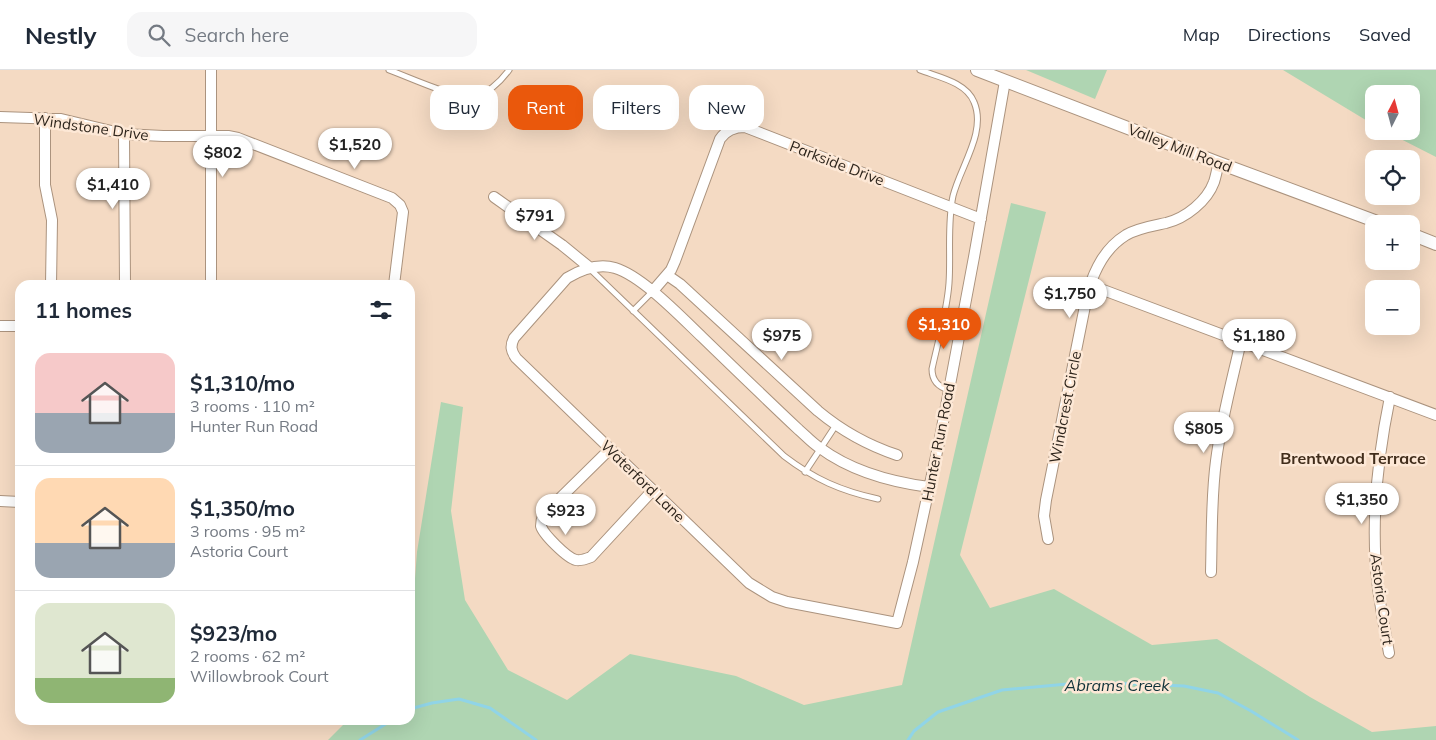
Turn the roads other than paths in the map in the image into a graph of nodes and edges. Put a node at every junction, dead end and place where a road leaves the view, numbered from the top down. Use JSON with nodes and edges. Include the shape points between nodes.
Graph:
{"nodes":[{"id":1,"x":211,"y":70,"type":"edge"},
{"id":2,"x":389,"y":70,"type":"edge"},
{"id":3,"x":509,"y":70,"type":"edge"},
{"id":4,"x":920,"y":70,"type":"edge"},
{"id":5,"x":977,"y":70,"type":"edge"},
{"id":6,"x":1005,"y":81,"type":"junction"},
{"id":7,"x":0,"y":117,"type":"edge"},
{"id":8,"x":45,"y":118,"type":"junction"},
{"id":9,"x":124,"y":134,"type":"junction"},
{"id":10,"x":211,"y":136,"type":"junction"},
{"id":11,"x":1219,"y":163,"type":"junction"},
{"id":12,"x":494,"y":197,"type":"dead end"},
{"id":13,"x":951,"y":208,"type":"junction"},
{"id":14,"x":1365,"y":217,"type":"edge"},
{"id":15,"x":980,"y":219,"type":"junction"},
{"id":16,"x":1420,"y":238,"type":"edge"},
{"id":17,"x":1436,"y":244,"type":"edge"},
{"id":18,"x":589,"y":268,"type":"junction"},
{"id":19,"x":667,"y":275,"type":"junction"},
{"id":20,"x":51,"y":280,"type":"edge"},
{"id":21,"x":125,"y":280,"type":"edge"},
{"id":22,"x":211,"y":280,"type":"edge"},
{"id":23,"x":395,"y":280,"type":"edge"},
{"id":24,"x":1090,"y":285,"type":"junction"},
{"id":25,"x":652,"y":292,"type":"junction"},
{"id":26,"x":633,"y":311,"type":"junction"},
{"id":27,"x":0,"y":326,"type":"edge"},
{"id":28,"x":15,"y":326,"type":"edge"},
{"id":29,"x":1241,"y":342,"type":"junction"},
{"id":30,"x":949,"y":390,"type":"junction"},
{"id":31,"x":1390,"y":397,"type":"junction"},
{"id":32,"x":1436,"y":415,"type":"edge"},
{"id":33,"x":836,"y":426,"type":"junction"},
{"id":34,"x":820,"y":448,"type":"junction"},
{"id":35,"x":610,"y":449,"type":"junction"},
{"id":36,"x":896,"y":455,"type":"dead end"},
{"id":37,"x":805,"y":472,"type":"junction"},
{"id":38,"x":929,"y":487,"type":"junction"},
{"id":39,"x":653,"y":490,"type":"junction"},
{"id":40,"x":878,"y":499,"type":"dead end"},
{"id":41,"x":0,"y":501,"type":"edge"},
{"id":42,"x":15,"y":502,"type":"edge"},
{"id":43,"x":1048,"y":539,"type":"dead end"},
{"id":44,"x":1211,"y":572,"type":"dead end"},
{"id":45,"x":897,"y":623,"type":"joint"},
{"id":46,"x":1389,"y":653,"type":"dead end"}],
"edges":[{"from":1,"to":10,"type":"street"},
{"from":2,"to":3,"type":"lane","via":[[471,98],[494,86]]},
{"from":4,"to":13,"type":"lane","via":[[968,91],[976,108],[976,132]]},
{"from":5,"to":6,"type":"street","name":"Valley Mill Road"},
{"from":6,"to":11,"type":"street","name":"Valley Mill Road"},
{"from":6,"to":15,"type":"street","name":"Hunter Run Road"},
{"from":7,"to":8,"type":"street","name":"Windstone Drive"},
{"from":8,"to":9,"type":"street","name":"Windstone Drive"},
{"from":8,"to":20,"type":"street","via":[[46,185],[52,220]]},
{"from":9,"to":10,"type":"street","name":"Windstone Drive"},
{"from":9,"to":21,"type":"street"},
{"from":10,"to":22,"type":"street"},
{"from":10,"to":23,"type":"street","name":"Windstone Drive","via":[[238,138],[396,200],[403,212]]},
{"from":11,"to":14,"type":"street","name":"Valley Mill Road"},
{"from":11,"to":24,"type":"street","name":"Windcrest Circle","via":[[1214,182],[1200,202],[1177,219],[1126,235],[1105,254]]},
{"from":12,"to":18,"type":"street"},
{"from":13,"to":15,"type":"street","name":"Parkside Drive"},
{"from":13,"to":19,"type":"street","name":"Parkside Drive","via":[[745,127],[737,127],[720,139]]},
{"from":13,"to":30,"type":"lane","via":[[949,284],[932,376],[936,383]]},
{"from":15,"to":30,"type":"street","name":"Hunter Run Road"},
{"from":16,"to":17,"type":"street"},
{"from":18,"to":25,"type":"street","via":[[600,266],[625,272]]},
{"from":18,"to":26,"type":"lane"},
{"from":18,"to":35,"type":"street","name":"Waterford Lane","via":[[568,278],[511,345],[516,358]]},
{"from":19,"to":25,"type":"street","name":"Parkside Drive"},
{"from":19,"to":33,"type":"street"},
{"from":24,"to":29,"type":"street"},
{"from":24,"to":43,"type":"street","name":"Windcrest Circle","via":[[1046,500],[1044,516]]},
{"from":25,"to":26,"type":"lane"},
{"from":25,"to":34,"type":"street"},
{"from":26,"to":37,"type":"lane","via":[[784,456]]},
{"from":27,"to":28,"type":"street"},
{"from":29,"to":31,"type":"street"},
{"from":29,"to":44,"type":"street","via":[[1216,461]]},
{"from":30,"to":38,"type":"street","name":"Hunter Run Road"},
{"from":31,"to":32,"type":"street"},
{"from":31,"to":46,"type":"street","name":"Astoria Court","via":[[1378,458],[1374,524],[1378,588]]},
{"from":33,"to":34,"type":"lane"},
{"from":33,"to":36,"type":"street"},
{"from":34,"to":37,"type":"lane"},
{"from":34,"to":38,"type":"street","via":[[861,470]]},
{"from":35,"to":39,"type":"street","name":"Waterford Lane"},
{"from":35,"to":39,"type":"street","via":[[541,520],[544,533],[569,557],[584,560],[591,557]]},
{"from":37,"to":40,"type":"lane","via":[[838,488]]},
{"from":38,"to":45,"type":"street","name":"Hunter Run Road"},
{"from":39,"to":45,"type":"street","name":"Waterford Lane","via":[[761,592],[787,602]]},
{"from":41,"to":42,"type":"street"}]}
